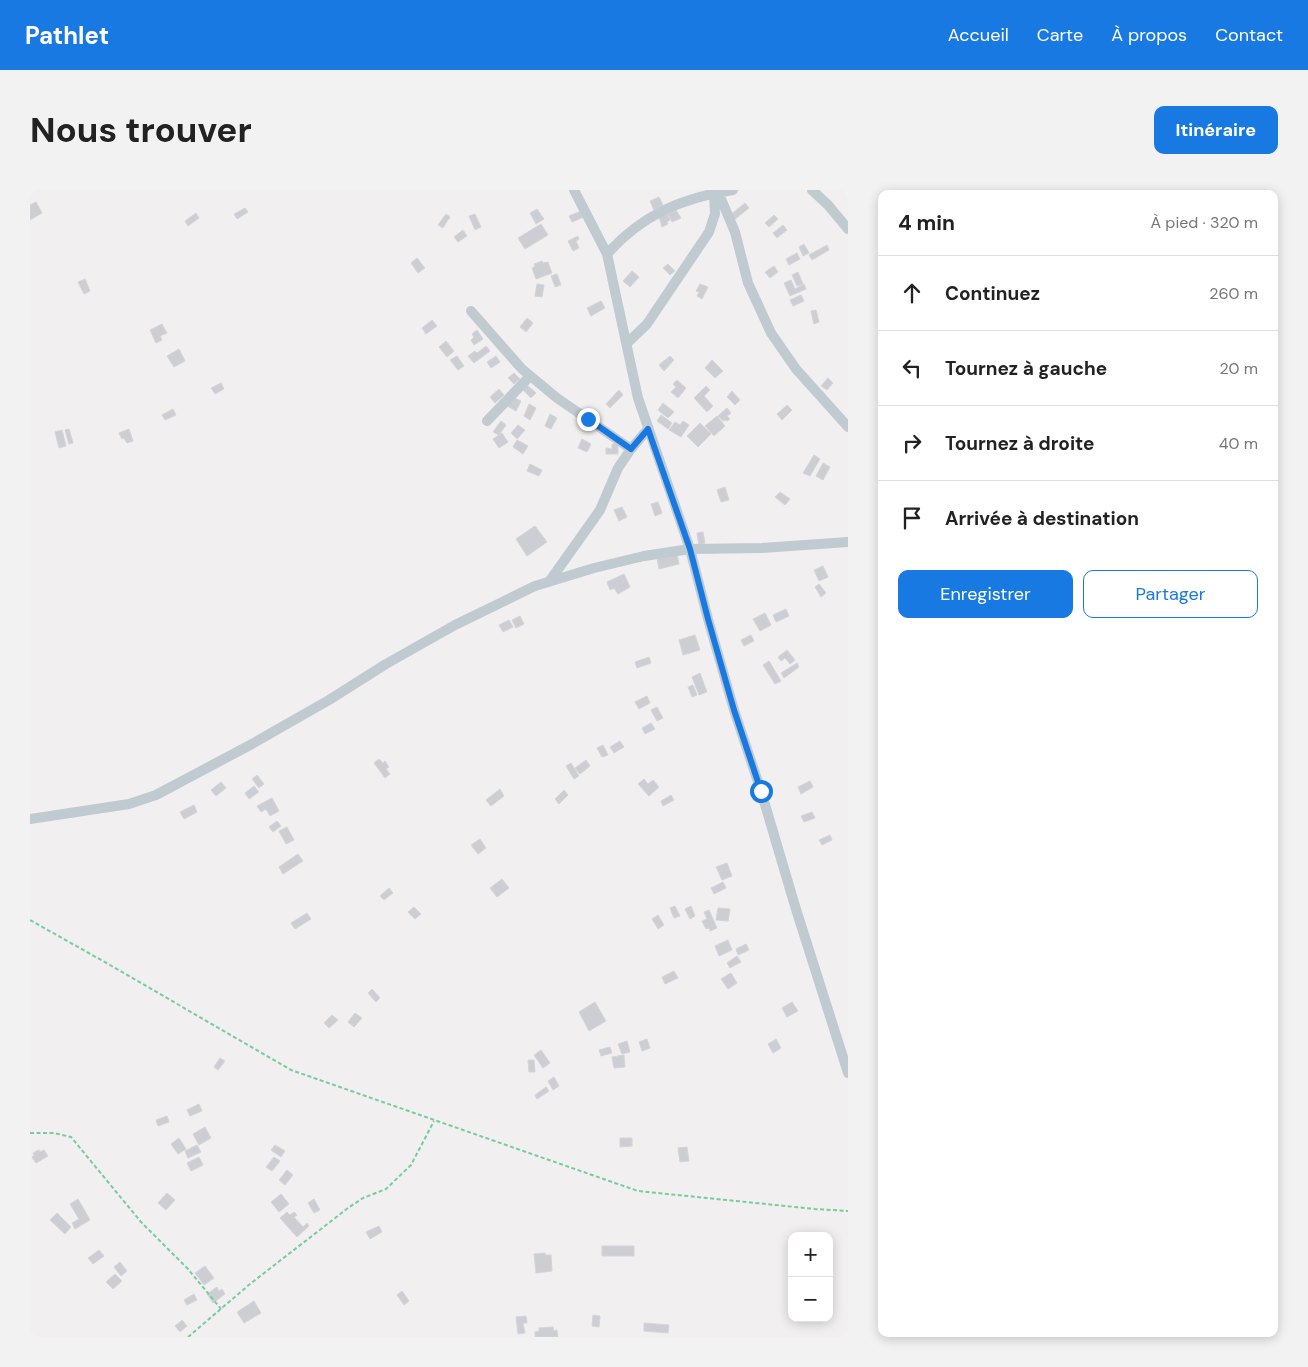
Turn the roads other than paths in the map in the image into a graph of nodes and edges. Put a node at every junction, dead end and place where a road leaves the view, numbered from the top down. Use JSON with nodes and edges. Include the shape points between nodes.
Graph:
{"nodes":[{"id":1,"x":574,"y":190,"type":"edge"},
{"id":2,"x":733,"y":190,"type":"edge"},
{"id":3,"x":812,"y":190,"type":"edge"},
{"id":4,"x":716,"y":193,"type":"junction"},
{"id":5,"x":848,"y":228,"type":"edge"},
{"id":6,"x":607,"y":254,"type":"junction"},
{"id":7,"x":471,"y":311,"type":"dead end"},
{"id":8,"x":627,"y":343,"type":"junction"},
{"id":9,"x":530,"y":376,"type":"junction"},
{"id":10,"x":487,"y":422,"type":"dead end"},
{"id":11,"x":848,"y":427,"type":"edge"},
{"id":12,"x":648,"y":429,"type":"junction"},
{"id":13,"x":631,"y":449,"type":"junction"},
{"id":14,"x":848,"y":542,"type":"edge"},
{"id":15,"x":690,"y":549,"type":"junction"},
{"id":16,"x":549,"y":582,"type":"junction"},
{"id":17,"x":30,"y":819,"type":"edge"},
{"id":18,"x":848,"y":1073,"type":"edge"}],
"edges":[{"from":1,"to":6,"type":"street"},
{"from":2,"to":4,"type":"street"},
{"from":3,"to":5,"type":"street"},
{"from":4,"to":6,"type":"street","via":[[689,199],[642,221]]},
{"from":4,"to":8,"type":"street","via":[[715,214],[709,232],[647,324]]},
{"from":4,"to":11,"type":"street","via":[[735,232],[748,283],[771,333],[796,368]]},
{"from":6,"to":8,"type":"street"},
{"from":7,"to":9,"type":"street"},
{"from":8,"to":12,"type":"street"},
{"from":9,"to":10,"type":"street"},
{"from":9,"to":13,"type":"street"},
{"from":12,"to":13,"type":"street"},
{"from":12,"to":15,"type":"street"},
{"from":13,"to":16,"type":"street","via":[[618,468],[600,510]]},
{"from":14,"to":15,"type":"street"},
{"from":15,"to":16,"type":"street","via":[[644,556]]},
{"from":15,"to":18,"type":"street","via":[[732,701]]},
{"from":16,"to":17,"type":"street","via":[[455,625],[252,744],[156,795],[129,804]]}]}
